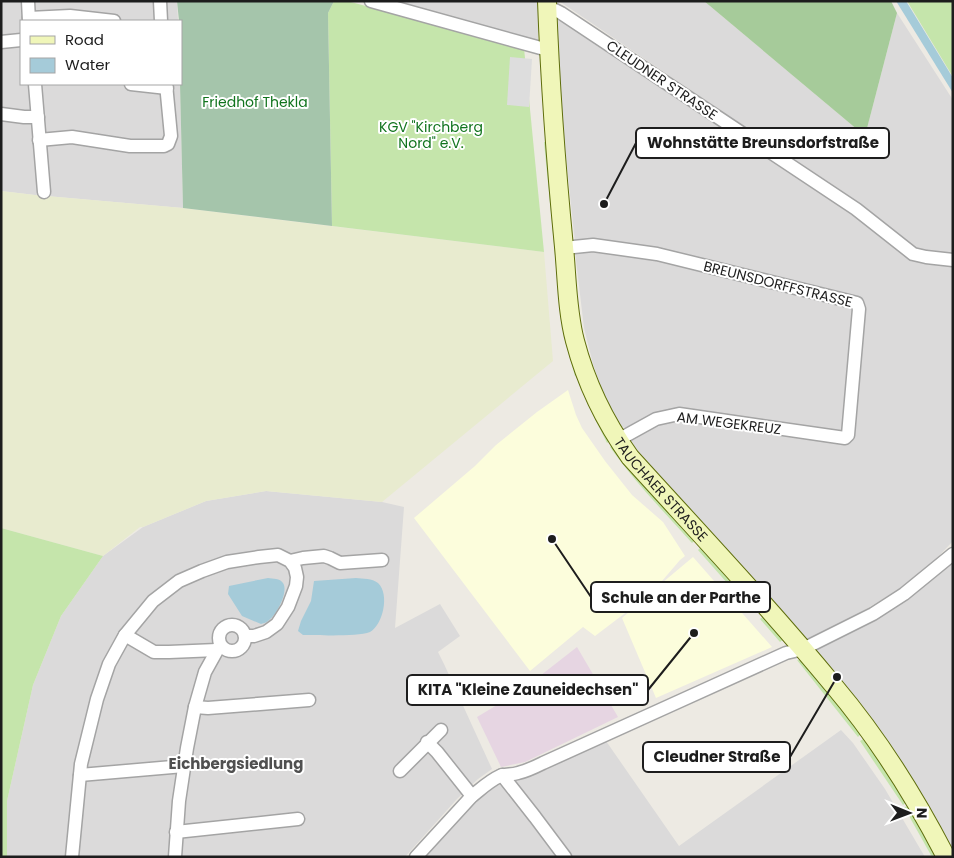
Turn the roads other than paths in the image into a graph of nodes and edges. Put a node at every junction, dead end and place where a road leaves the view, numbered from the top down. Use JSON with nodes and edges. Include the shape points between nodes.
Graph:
{"nodes":[{"id":1,"x":28,"y":1,"type":"edge"},
{"id":2,"x":160,"y":1,"type":"edge"},
{"id":3,"x":370,"y":1,"type":"edge"},
{"id":4,"x":547,"y":6,"type":"edge"},
{"id":5,"x":29,"y":20,"type":"edge"},
{"id":6,"x":105,"y":20,"type":"edge"},
{"id":7,"x":161,"y":20,"type":"edge"},
{"id":8,"x":20,"y":40,"type":"edge"},
{"id":9,"x":1,"y":42,"type":"edge"},
{"id":10,"x":548,"y":50,"type":"junction"},
{"id":11,"x":35,"y":85,"type":"edge"},
{"id":12,"x":149,"y":85,"type":"edge"},
{"id":13,"x":167,"y":86,"type":"edge"},
{"id":14,"x":1,"y":114,"type":"edge"},
{"id":15,"x":38,"y":117,"type":"junction"},
{"id":16,"x":39,"y":140,"type":"junction"},
{"id":17,"x":44,"y":192,"type":"dead end"},
{"id":18,"x":564,"y":248,"type":"junction"},
{"id":19,"x":953,"y":260,"type":"edge"},
{"id":20,"x":845,"y":438,"type":"joint"},
{"id":21,"x":618,"y":440,"type":"junction"},
{"id":22,"x":953,"y":554,"type":"edge"},
{"id":23,"x":382,"y":560,"type":"dead end"},
{"id":24,"x":290,"y":561,"type":"junction"},
{"id":25,"x":125,"y":635,"type":"junction"},
{"id":26,"x":245,"y":636,"type":"junction"},
{"id":27,"x":219,"y":648,"type":"junction"},
{"id":28,"x":803,"y":649,"type":"junction"},
{"id":29,"x":309,"y":700,"type":"dead end"},
{"id":30,"x":196,"y":707,"type":"junction"},
{"id":31,"x":441,"y":730,"type":"dead end"},
{"id":32,"x":427,"y":742,"type":"junction"},
{"id":33,"x":184,"y":766,"type":"junction"},
{"id":34,"x":400,"y":770,"type":"dead end"},
{"id":35,"x":80,"y":775,"type":"junction"},
{"id":36,"x":502,"y":775,"type":"junction"},
{"id":37,"x":472,"y":796,"type":"junction"},
{"id":38,"x":298,"y":819,"type":"dead end"},
{"id":39,"x":176,"y":832,"type":"junction"},
{"id":40,"x":72,"y":857,"type":"edge"},
{"id":41,"x":174,"y":857,"type":"edge"},
{"id":42,"x":416,"y":857,"type":"edge"},
{"id":43,"x":565,"y":857,"type":"edge"},
{"id":44,"x":946,"y":857,"type":"edge"}],
"edges":[{"from":1,"to":5,"type":"street"},
{"from":2,"to":7,"type":"street"},
{"from":3,"to":10,"type":"street"},
{"from":4,"to":10,"type":"main road","name":"TAUCHAER STRASSE"},
{"from":4,"to":19,"type":"street","name":"CLEUDNER STRASSE","via":[[848,204],[914,254]]},
{"from":5,"to":6,"type":"street","via":[[70,16]]},
{"from":8,"to":9,"type":"street"},
{"from":10,"to":18,"type":"main road","name":"TAUCHAER STRASSE"},
{"from":11,"to":15,"type":"street"},
{"from":12,"to":13,"type":"street"},
{"from":13,"to":16,"type":"street","via":[[171,136],[164,146],[130,146],[72,137]]},
{"from":14,"to":15,"type":"street"},
{"from":15,"to":16,"type":"street"},
{"from":16,"to":17,"type":"street"},
{"from":18,"to":20,"type":"street","name":"BREUNSDORFFSTRASSE","via":[[593,245],[658,254],[857,303],[848,435]]},
{"from":18,"to":21,"type":"main road","name":"TAUCHAER STRASSE","via":[[575,340],[600,409]]},
{"from":20,"to":21,"type":"street","name":"AM WEGEKREUZ","via":[[679,414],[656,419]]},
{"from":21,"to":28,"type":"main road","name":"TAUCHAER STRASSE"},
{"from":22,"to":28,"type":"street","via":[[888,605]]},
{"from":23,"to":24,"type":"street","via":[[340,564],[324,556]]},
{"from":24,"to":25,"type":"street","via":[[278,555],[259,557],[227,562],[202,571],[179,582],[154,601]]},
{"from":24,"to":26,"type":"street","via":[[297,577],[288,607],[277,624],[266,632]]},
{"from":25,"to":27,"type":"street","via":[[154,652]]},
{"from":25,"to":35,"type":"street","via":[[109,664],[97,699]]},
{"from":26,"to":27,"type":"street","via":[[242,647],[236,650]]},
{"from":26,"to":27,"type":"street","via":[[238,626],[227,625],[219,633]]},
{"from":27,"to":30,"type":"street","via":[[205,672]]},
{"from":28,"to":36,"type":"street","via":[[786,653],[537,766]]},
{"from":28,"to":44,"type":"main road","name":"TAUCHAER STRASSE","via":[[869,732],[908,789]]},
{"from":29,"to":30,"type":"street"},
{"from":30,"to":33,"type":"street"},
{"from":31,"to":32,"type":"street"},
{"from":32,"to":34,"type":"street"},
{"from":32,"to":37,"type":"street"},
{"from":33,"to":35,"type":"street"},
{"from":33,"to":39,"type":"street"},
{"from":35,"to":40,"type":"street"},
{"from":36,"to":37,"type":"street"},
{"from":36,"to":43,"type":"street"},
{"from":37,"to":42,"type":"street"},
{"from":38,"to":39,"type":"street"},
{"from":39,"to":41,"type":"street"}]}
